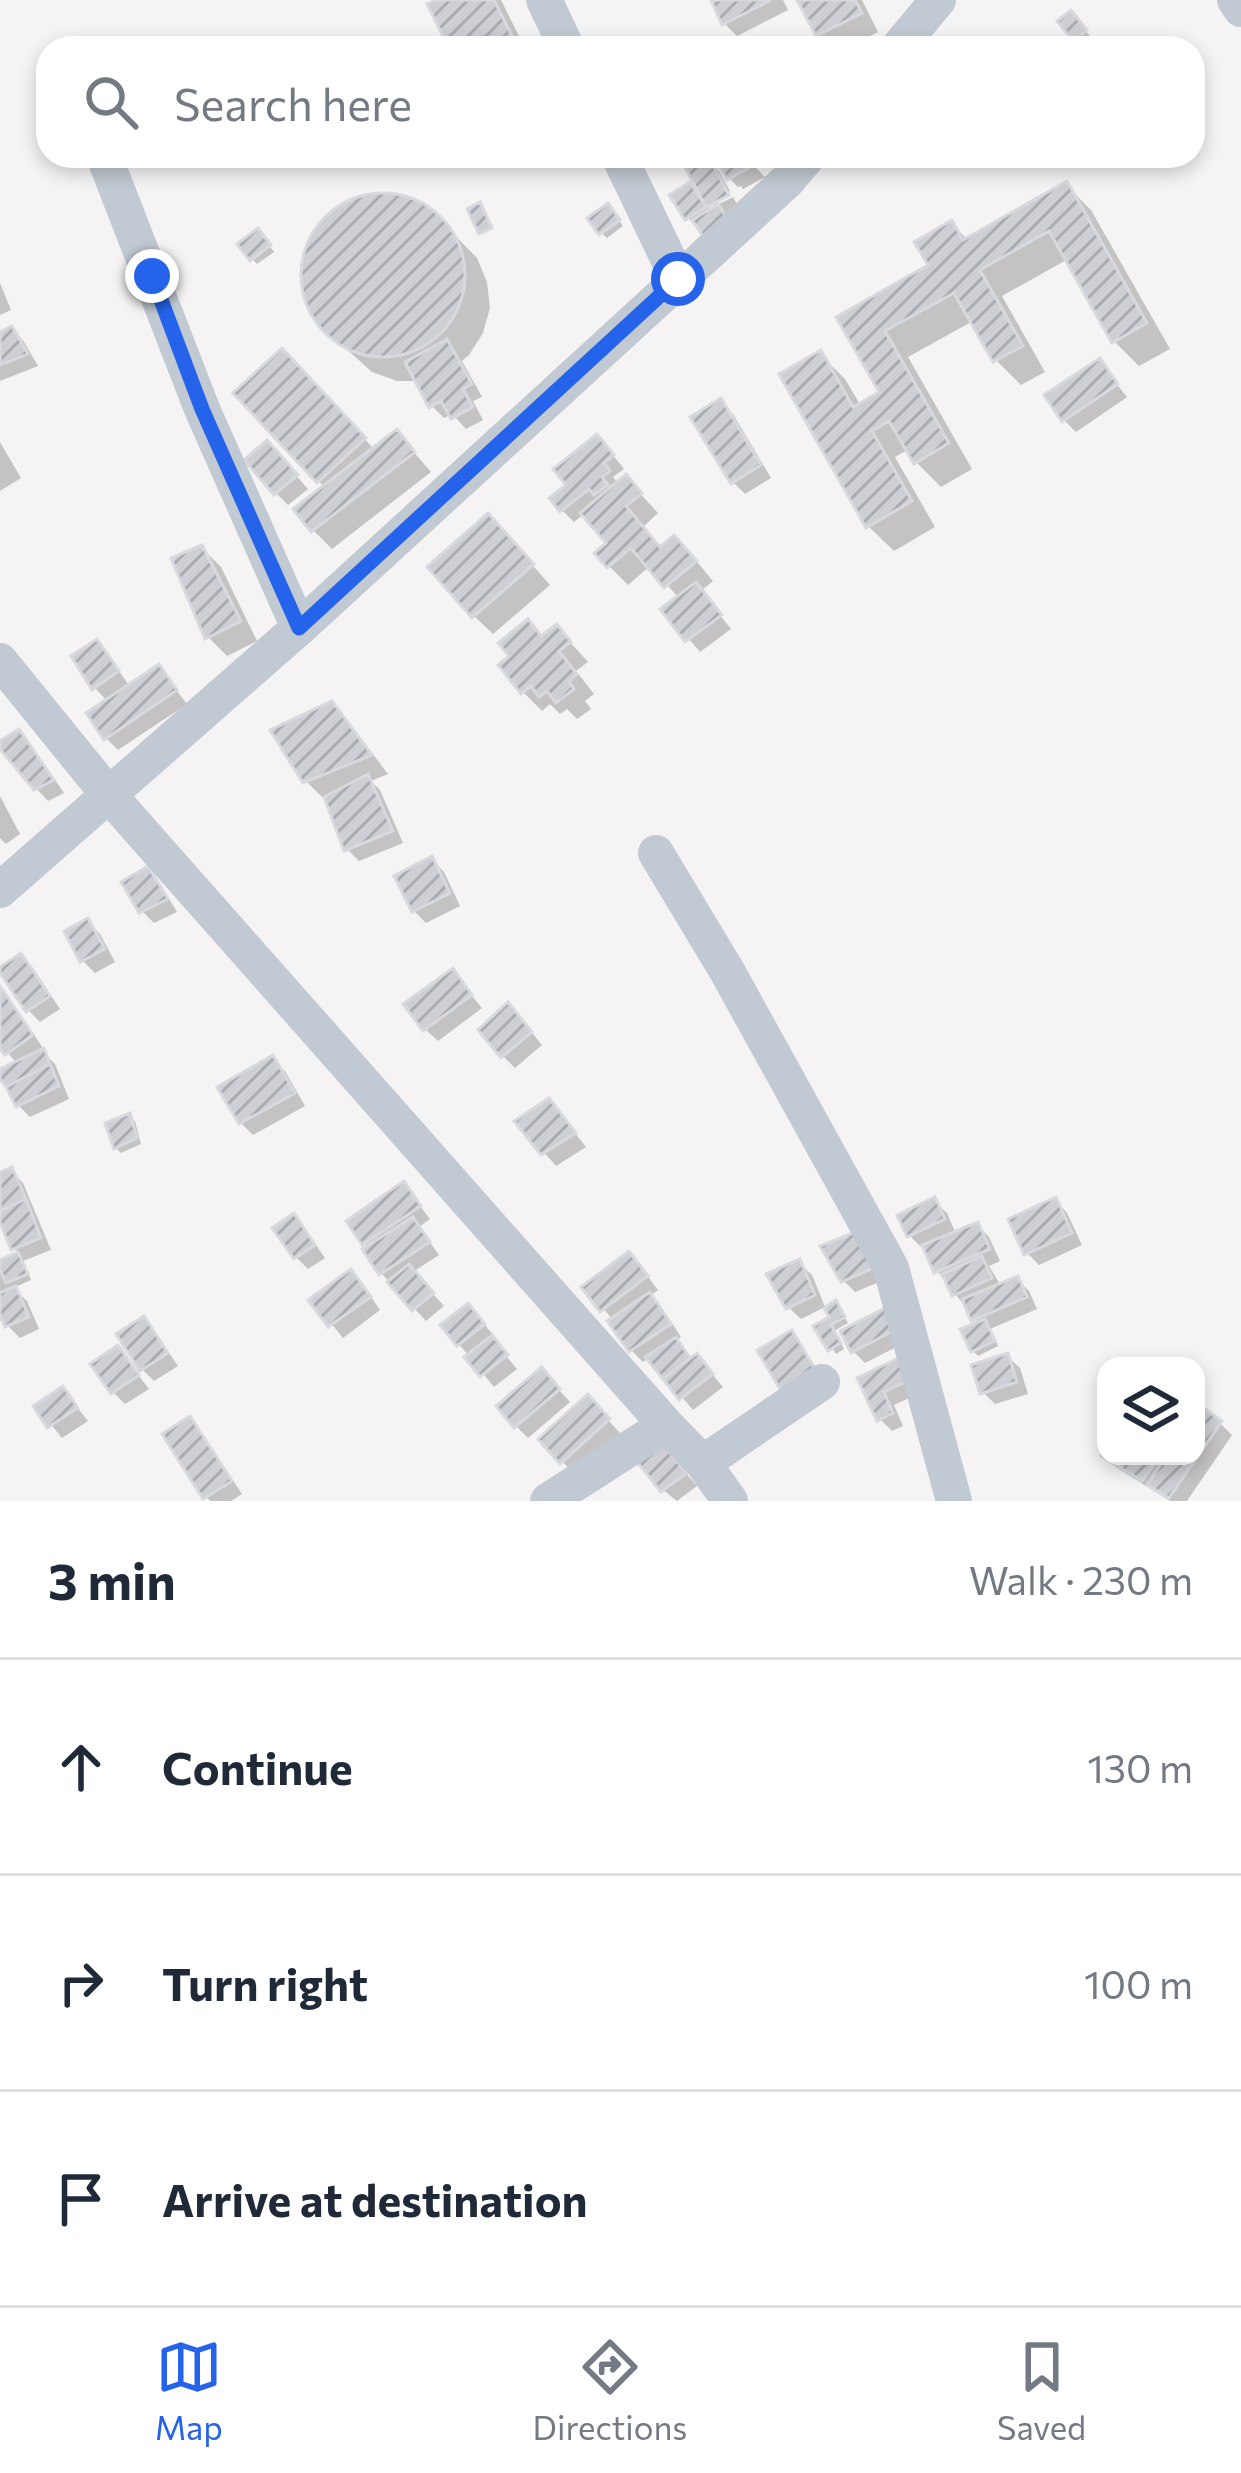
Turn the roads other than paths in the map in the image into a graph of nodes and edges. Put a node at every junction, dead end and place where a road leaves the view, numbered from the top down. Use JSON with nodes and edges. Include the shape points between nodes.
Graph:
{"nodes":[{"id":1,"x":544,"y":0,"type":"edge"},
{"id":2,"x":938,"y":0,"type":"edge"},
{"id":3,"x":1235,"y":0,"type":"edge"},
{"id":4,"x":1241,"y":9,"type":"edge"},
{"id":5,"x":561,"y":36,"type":"edge"},
{"id":6,"x":908,"y":36,"type":"edge"},
{"id":7,"x":109,"y":168,"type":"edge"},
{"id":8,"x":625,"y":168,"type":"edge"},
{"id":9,"x":798,"y":168,"type":"edge"},
{"id":10,"x":678,"y":279,"type":"junction"},
{"id":11,"x":299,"y":628,"type":"junction"},
{"id":12,"x":0,"y":662,"type":"edge"},
{"id":13,"x":108,"y":794,"type":"junction"},
{"id":14,"x":656,"y":853,"type":"dead end"},
{"id":15,"x":0,"y":890,"type":"edge"},
{"id":16,"x":822,"y":1382,"type":"dead end"},
{"id":17,"x":666,"y":1425,"type":"junction"},
{"id":18,"x":703,"y":1463,"type":"junction"},
{"id":19,"x":548,"y":1501,"type":"edge"},
{"id":20,"x":730,"y":1501,"type":"edge"},
{"id":21,"x":954,"y":1501,"type":"edge"}],
"edges":[{"from":1,"to":5,"type":"street"},
{"from":2,"to":6,"type":"street"},
{"from":3,"to":4,"type":"street"},
{"from":7,"to":11,"type":"street"},
{"from":8,"to":10,"type":"street"},
{"from":9,"to":10,"type":"street"},
{"from":10,"to":11,"type":"street"},
{"from":11,"to":13,"type":"street"},
{"from":12,"to":13,"type":"street"},
{"from":13,"to":15,"type":"street"},
{"from":13,"to":17,"type":"street"},
{"from":14,"to":21,"type":"street","via":[[891,1268]]},
{"from":16,"to":18,"type":"street"},
{"from":17,"to":18,"type":"street"},
{"from":17,"to":19,"type":"street"},
{"from":18,"to":20,"type":"street"}]}
